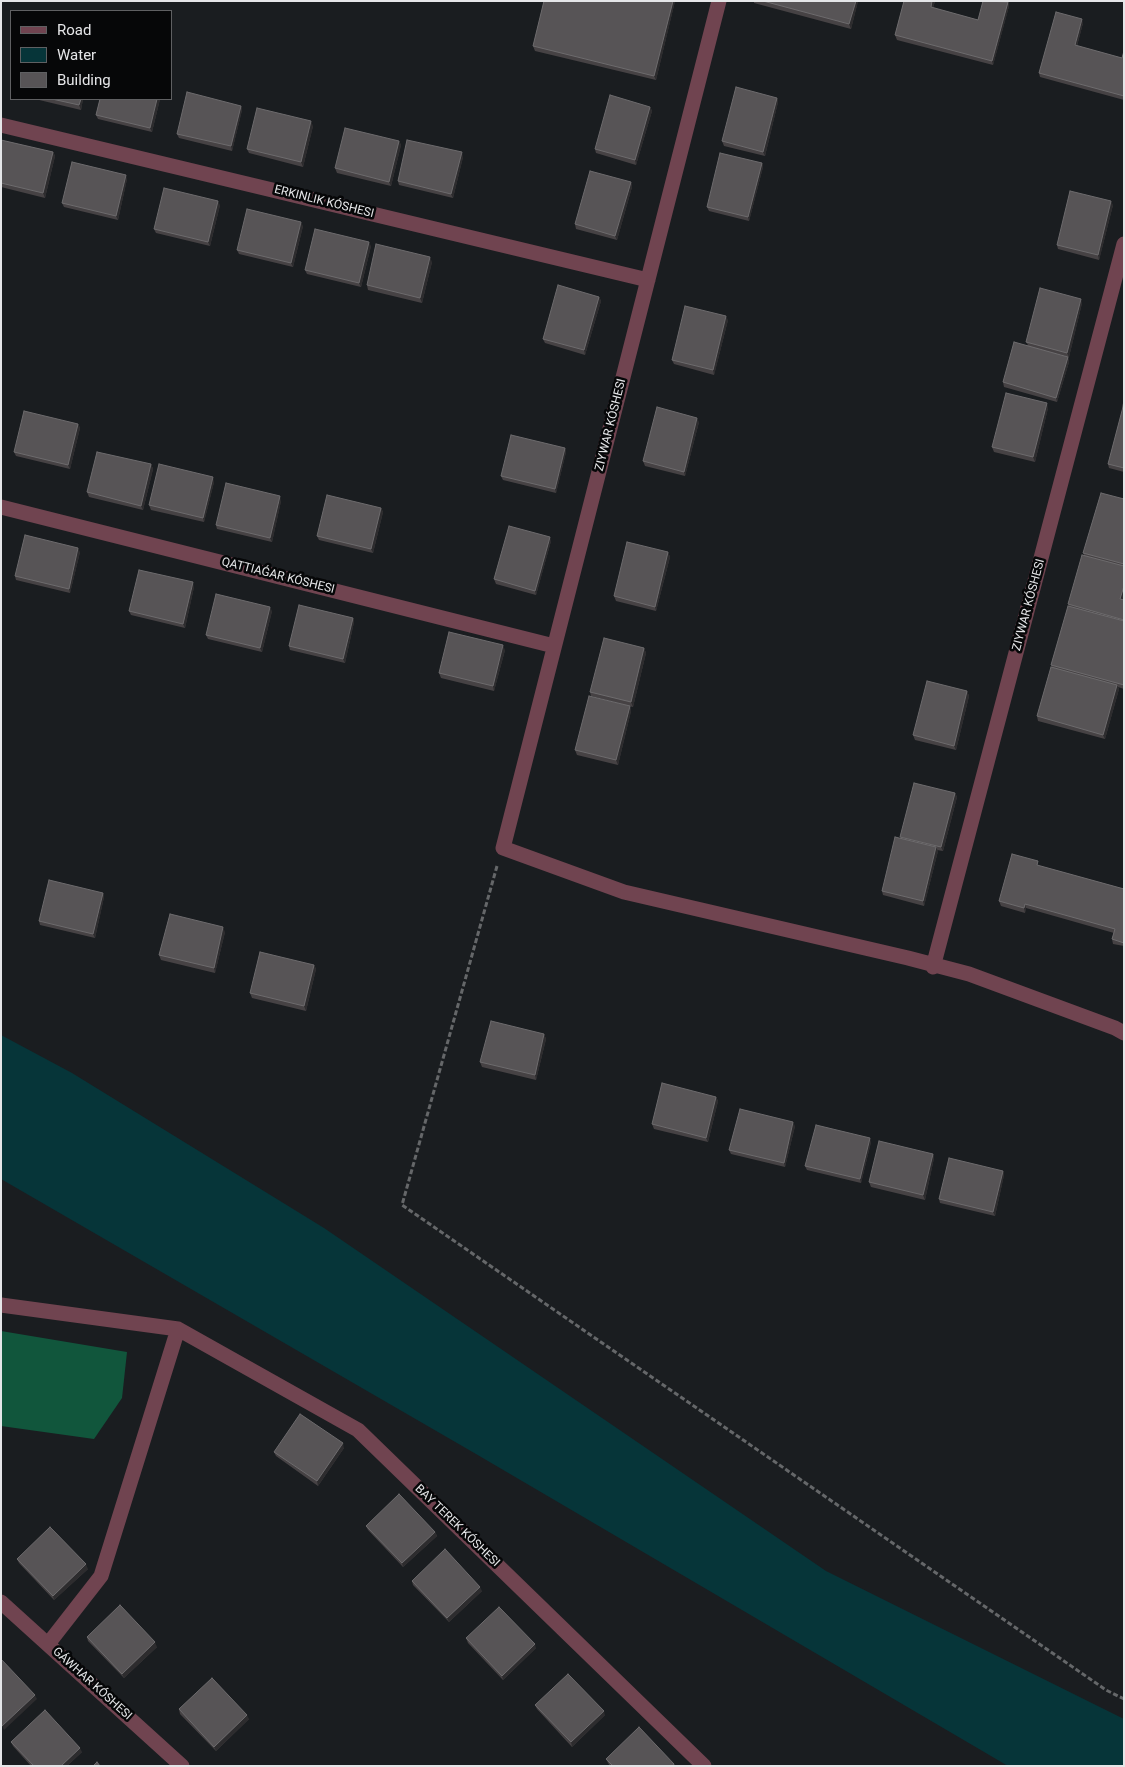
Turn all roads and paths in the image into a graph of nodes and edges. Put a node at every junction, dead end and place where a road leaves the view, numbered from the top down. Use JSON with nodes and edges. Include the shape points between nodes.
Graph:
{"nodes":[{"id":1,"x":719,"y":1,"type":"edge"},
{"id":2,"x":1,"y":124,"type":"edge"},
{"id":3,"x":1124,"y":244,"type":"edge"},
{"id":4,"x":648,"y":280,"type":"junction"},
{"id":5,"x":1,"y":507,"type":"edge"},
{"id":6,"x":554,"y":646,"type":"junction"},
{"id":7,"x":502,"y":848,"type":"junction"},
{"id":8,"x":933,"y":966,"type":"junction"},
{"id":9,"x":1124,"y":1033,"type":"edge"},
{"id":10,"x":1,"y":1305,"type":"edge"},
{"id":11,"x":178,"y":1329,"type":"junction"},
{"id":12,"x":1,"y":1602,"type":"edge"},
{"id":13,"x":48,"y":1644,"type":"junction"},
{"id":14,"x":1124,"y":1699,"type":"edge"},
{"id":15,"x":182,"y":1766,"type":"edge"},
{"id":16,"x":704,"y":1766,"type":"edge"}],
"edges":[{"from":1,"to":4,"type":"street","name":"ZIYWAR KÓSHESI"},
{"from":2,"to":4,"type":"street","name":"ERKINLIK KÓSHESI"},
{"from":3,"to":8,"type":"street","name":"ZIYWAR KÓSHESI"},
{"from":4,"to":6,"type":"street","name":"ZIYWAR KÓSHESI"},
{"from":5,"to":6,"type":"street"},
{"from":6,"to":7,"type":"street","name":"ZIYWAR KÓSHESI"},
{"from":7,"to":8,"type":"street","via":[[624,892]]},
{"from":7,"to":14,"type":"path","via":[[402,1205],[1106,1690]]},
{"from":8,"to":9,"type":"street","via":[[968,974]]},
{"from":10,"to":11,"type":"street"},
{"from":11,"to":13,"type":"street","via":[[101,1576]]},
{"from":11,"to":16,"type":"street","name":"BAY TEREK KÓSHESI","via":[[358,1430]]},
{"from":12,"to":13,"type":"street","name":"GÁWHAR KÓSHESI"},
{"from":13,"to":15,"type":"street","name":"GÁWHAR KÓSHESI"}]}
